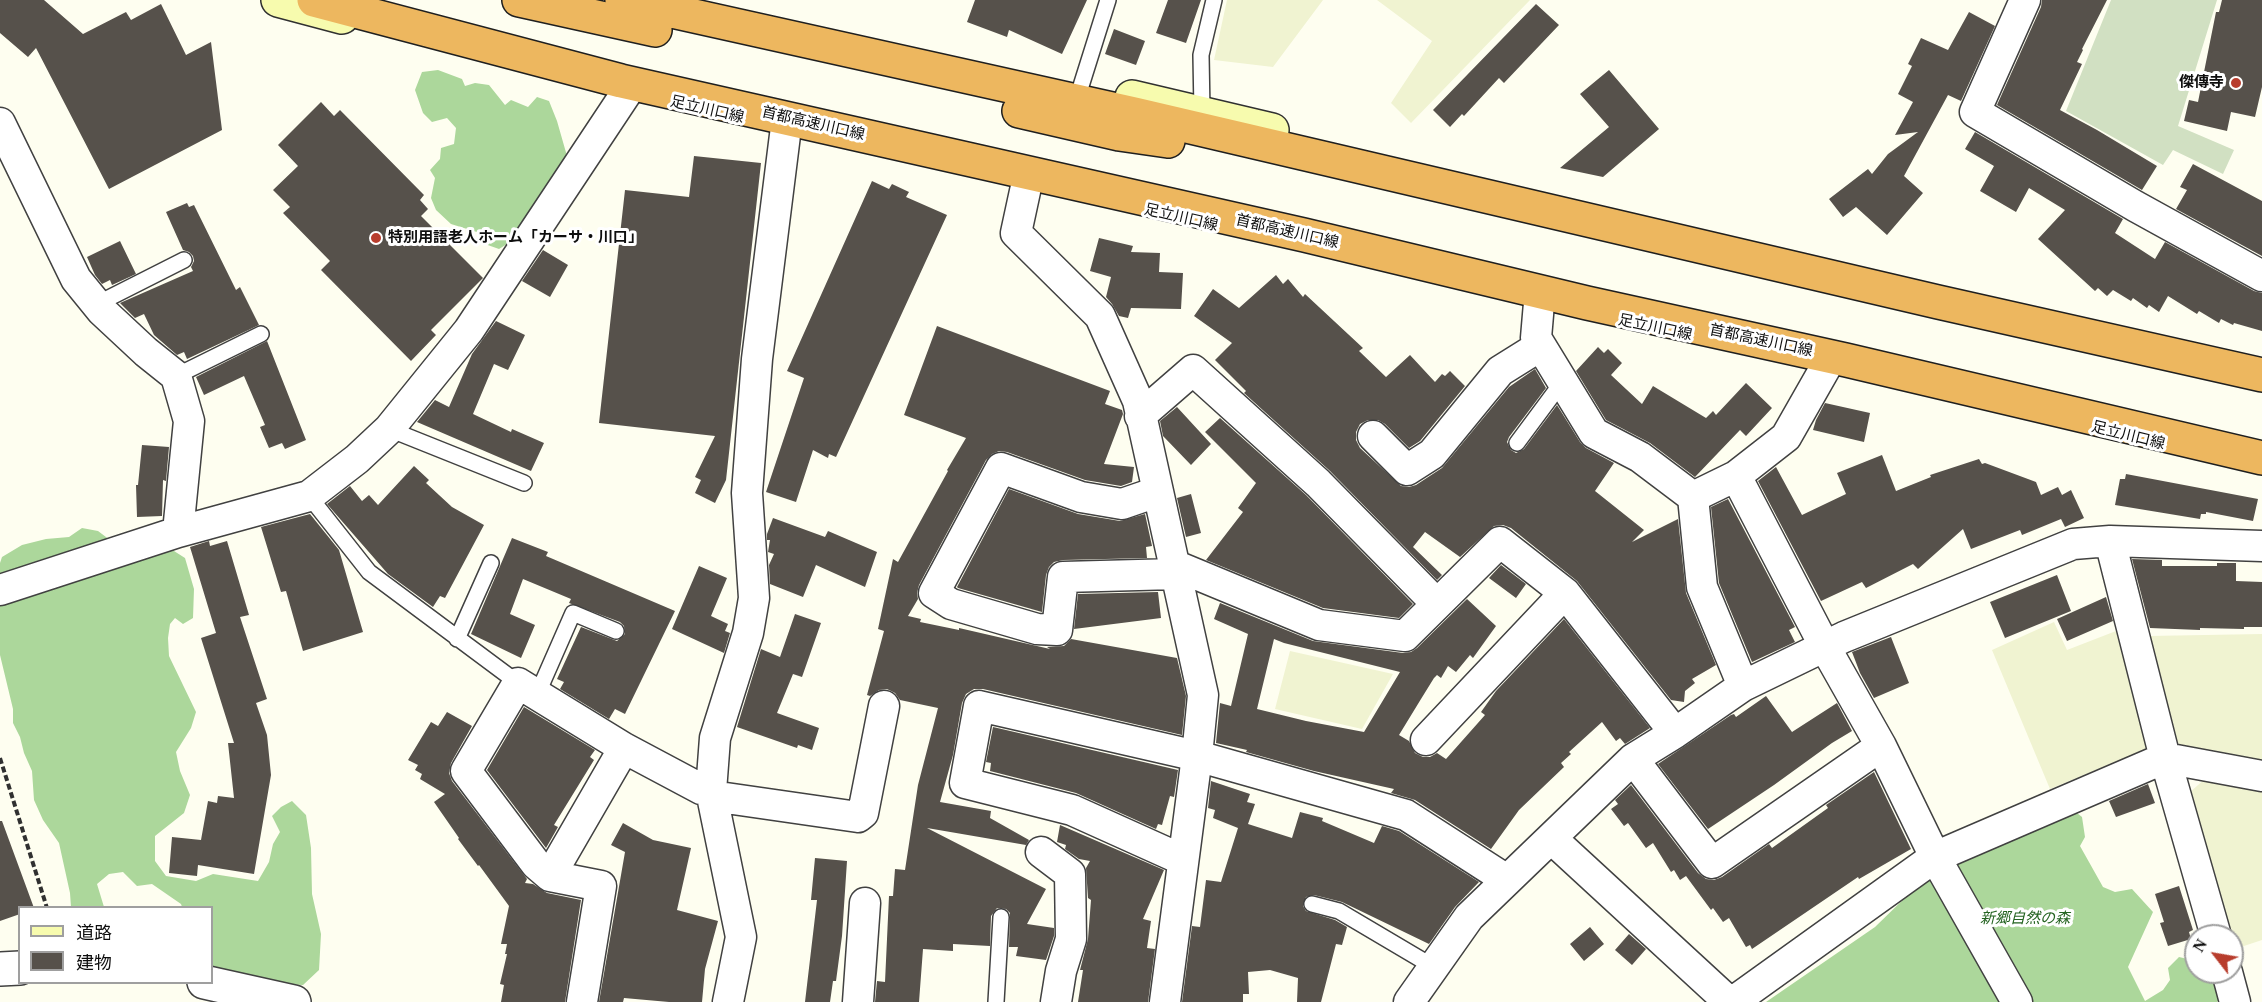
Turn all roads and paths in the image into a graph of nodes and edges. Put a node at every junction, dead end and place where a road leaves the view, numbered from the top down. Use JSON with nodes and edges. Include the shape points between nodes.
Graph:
{"nodes":[{"id":1,"x":278,"y":0,"type":"edge"},
{"id":2,"x":314,"y":0,"type":"edge"},
{"id":3,"x":356,"y":0,"type":"edge"},
{"id":4,"x":519,"y":0,"type":"edge"},
{"id":5,"x":622,"y":0,"type":"edge"},
{"id":6,"x":1108,"y":0,"type":"edge"},
{"id":7,"x":1214,"y":0,"type":"edge"},
{"id":8,"x":2025,"y":0,"type":"edge"},
{"id":9,"x":681,"y":1,"type":"edge"},
{"id":10,"x":451,"y":37,"type":"junction"},
{"id":11,"x":1082,"y":86,"type":"junction"},
{"id":12,"x":627,"y":92,"type":"junction"},
{"id":13,"x":1202,"y":112,"type":"junction"},
{"id":14,"x":0,"y":123,"type":"edge"},
{"id":15,"x":786,"y":127,"type":"junction"},
{"id":16,"x":1371,"y":169,"type":"junction"},
{"id":17,"x":1027,"y":182,"type":"junction"},
{"id":18,"x":184,"y":260,"type":"dead end"},
{"id":19,"x":2262,"y":276,"type":"edge"},
{"id":20,"x":1539,"y":303,"type":"junction"},
{"id":21,"x":97,"y":304,"type":"junction"},
{"id":22,"x":261,"y":334,"type":"dead end"},
{"id":23,"x":1540,"y":346,"type":"junction"},
{"id":24,"x":1827,"y":365,"type":"junction"},
{"id":25,"x":2262,"y":366,"type":"edge"},
{"id":26,"x":2262,"y":375,"type":"edge"},
{"id":27,"x":177,"y":376,"type":"junction"},
{"id":28,"x":1563,"y":381,"type":"junction"},
{"id":29,"x":1140,"y":416,"type":"junction"},
{"id":30,"x":389,"y":429,"type":"junction"},
{"id":31,"x":1373,"y":436,"type":"dead end"},
{"id":32,"x":1517,"y":443,"type":"dead end"},
{"id":33,"x":2262,"y":458,"type":"edge"},
{"id":34,"x":2262,"y":468,"type":"edge"},
{"id":35,"x":1736,"y":476,"type":"junction"},
{"id":36,"x":524,"y":483,"type":"dead end"},
{"id":37,"x":1157,"y":492,"type":"junction"},
{"id":38,"x":309,"y":496,"type":"junction"},
{"id":39,"x":1693,"y":497,"type":"junction"},
{"id":40,"x":178,"y":532,"type":"junction"},
{"id":41,"x":2110,"y":541,"type":"junction"},
{"id":42,"x":2262,"y":546,"type":"edge"},
{"id":43,"x":491,"y":563,"type":"dead end"},
{"id":44,"x":1175,"y":569,"type":"junction"},
{"id":45,"x":0,"y":590,"type":"edge"},
{"id":46,"x":1565,"y":593,"type":"junction"},
{"id":47,"x":1437,"y":604,"type":"junction"},
{"id":48,"x":616,"y":631,"type":"dead end"},
{"id":49,"x":458,"y":639,"type":"junction"},
{"id":50,"x":1825,"y":648,"type":"junction"},
{"id":51,"x":1743,"y":686,"type":"junction"},
{"id":52,"x":527,"y":689,"type":"junction"},
{"id":53,"x":884,"y":706,"type":"dead end"},
{"id":54,"x":1675,"y":733,"type":"junction"},
{"id":55,"x":1426,"y":740,"type":"dead end"},
{"id":56,"x":1881,"y":746,"type":"junction"},
{"id":57,"x":624,"y":748,"type":"junction"},
{"id":58,"x":1197,"y":756,"type":"junction"},
{"id":59,"x":0,"y":758,"type":"edge"},
{"id":60,"x":2165,"y":758,"type":"junction"},
{"id":61,"x":1633,"y":759,"type":"junction"},
{"id":62,"x":2262,"y":776,"type":"edge"},
{"id":63,"x":712,"y":793,"type":"junction"},
{"id":64,"x":1552,"y":839,"type":"junction"},
{"id":65,"x":1041,"y":852,"type":"dead end"},
{"id":66,"x":1935,"y":857,"type":"junction"},
{"id":67,"x":1183,"y":860,"type":"junction"},
{"id":68,"x":550,"y":876,"type":"junction"},
{"id":69,"x":1508,"y":880,"type":"junction"},
{"id":70,"x":865,"y":903,"type":"dead end"},
{"id":71,"x":1312,"y":904,"type":"dead end"},
{"id":72,"x":45,"y":906,"type":"edge"},
{"id":73,"x":1002,"y":917,"type":"dead end"},
{"id":74,"x":2213,"y":924,"type":"edge"},
{"id":75,"x":1432,"y":966,"type":"junction"},
{"id":76,"x":18,"y":968,"type":"edge"},
{"id":77,"x":0,"y":969,"type":"edge"},
{"id":78,"x":212,"y":984,"type":"edge"},
{"id":79,"x":2230,"y":984,"type":"edge"},
{"id":80,"x":284,"y":1001,"type":"edge"},
{"id":81,"x":582,"y":1002,"type":"edge"},
{"id":82,"x":728,"y":1002,"type":"edge"},
{"id":83,"x":858,"y":1002,"type":"edge"},
{"id":84,"x":996,"y":1002,"type":"edge"},
{"id":85,"x":1056,"y":1002,"type":"edge"},
{"id":86,"x":1165,"y":1002,"type":"edge"},
{"id":87,"x":1409,"y":1002,"type":"edge"},
{"id":88,"x":1731,"y":1002,"type":"edge"},
{"id":89,"x":2017,"y":1002,"type":"edge"},
{"id":90,"x":2235,"y":1002,"type":"edge"}],
"edges":[{"from":1,"to":12,"type":"main road","name":"足立川口線"},
{"from":2,"to":10,"type":"highway","name":"首都高速川口線"},
{"from":3,"to":10,"type":"highway"},
{"from":4,"to":16,"type":"highway","via":[[1119,134]]},
{"from":5,"to":16,"type":"highway"},
{"from":6,"to":11,"type":"lane"},
{"from":7,"to":13,"type":"lane","via":[[1201,55]]},
{"from":8,"to":19,"type":"street","via":[[1975,112]]},
{"from":9,"to":11,"type":"main road","via":[[915,55]]},
{"from":10,"to":33,"type":"highway","name":"首都高速川口線","via":[[633,84]]},
{"from":11,"to":13,"type":"main road"},
{"from":12,"to":15,"type":"main road","name":"足立川口線"},
{"from":12,"to":30,"type":"street","via":[[469,330]]},
{"from":13,"to":25,"type":"main road","via":[[1511,190]]},
{"from":14,"to":21,"type":"street","via":[[76,279]]},
{"from":15,"to":17,"type":"main road","name":"足立川口線"},
{"from":15,"to":63,"type":"street","via":[[757,359],[747,482],[754,598],[748,633],[715,738]]},
{"from":16,"to":26,"type":"highway"},
{"from":17,"to":20,"type":"main road","name":"足立川口線"},
{"from":17,"to":29,"type":"street","via":[[1016,233],[1100,316]]},
{"from":18,"to":21,"type":"lane"},
{"from":20,"to":23,"type":"street","via":[[1536,338]]},
{"from":20,"to":24,"type":"main road","name":"足立川口線"},
{"from":21,"to":27,"type":"street"},
{"from":22,"to":27,"type":"lane"},
{"from":23,"to":28,"type":"street"},
{"from":23,"to":31,"type":"street","via":[[1500,371],[1432,454],[1407,470]]},
{"from":24,"to":34,"type":"main road","name":"足立川口線"},
{"from":24,"to":35,"type":"street","via":[[1786,437]]},
{"from":27,"to":40,"type":"street","via":[[189,421]]},
{"from":28,"to":32,"type":"lane"},
{"from":28,"to":39,"type":"street","via":[[1594,433],[1640,457]]},
{"from":29,"to":37,"type":"street"},
{"from":29,"to":47,"type":"street","via":[[1193,369],[1318,483]]},
{"from":30,"to":36,"type":"lane"},
{"from":30,"to":38,"type":"street"},
{"from":35,"to":39,"type":"street"},
{"from":35,"to":50,"type":"street"},
{"from":37,"to":44,"type":"street"},
{"from":37,"to":44,"type":"street","via":[[1122,504],[1081,497],[1001,468],[933,593],[951,604],[1037,629],[1057,630],[1063,577]]},
{"from":38,"to":40,"type":"street"},
{"from":38,"to":49,"type":"lane","via":[[369,572]]},
{"from":39,"to":51,"type":"street","via":[[1702,587]]},
{"from":40,"to":45,"type":"street"},
{"from":41,"to":42,"type":"street"},
{"from":41,"to":50,"type":"street","via":[[2073,544]]},
{"from":41,"to":60,"type":"street"},
{"from":43,"to":49,"type":"lane"},
{"from":44,"to":47,"type":"street","via":[[1319,625],[1405,636]]},
{"from":44,"to":58,"type":"street","via":[[1203,695]]},
{"from":46,"to":47,"type":"street","via":[[1500,542]]},
{"from":46,"to":54,"type":"street"},
{"from":46,"to":55,"type":"street"},
{"from":48,"to":52,"type":"lane","via":[[573,613]]},
{"from":49,"to":52,"type":"lane"},
{"from":50,"to":51,"type":"street"},
{"from":50,"to":56,"type":"street"},
{"from":51,"to":54,"type":"street"},
{"from":52,"to":57,"type":"street"},
{"from":52,"to":68,"type":"street","via":[[466,771],[536,864]]},
{"from":53,"to":63,"type":"street","via":[[863,813],[858,817]]},
{"from":54,"to":61,"type":"street"},
{"from":56,"to":61,"type":"street","via":[[1712,863]]},
{"from":56,"to":66,"type":"street"},
{"from":57,"to":63,"type":"street"},
{"from":57,"to":68,"type":"street"},
{"from":58,"to":67,"type":"street"},
{"from":58,"to":67,"type":"street","via":[[979,706],[965,783],[1072,810]]},
{"from":58,"to":69,"type":"street","via":[[1406,815]]},
{"from":59,"to":72,"type":"path"},
{"from":60,"to":62,"type":"street"},
{"from":60,"to":66,"type":"street"},
{"from":60,"to":74,"type":"street"},
{"from":61,"to":64,"type":"street"},
{"from":63,"to":82,"type":"street","via":[[741,937]]},
{"from":64,"to":69,"type":"street"},
{"from":64,"to":88,"type":"street"},
{"from":65,"to":85,"type":"street","via":[[1070,874],[1071,939],[1060,971]]},
{"from":66,"to":88,"type":"street"},
{"from":66,"to":89,"type":"street"},
{"from":67,"to":86,"type":"street"},
{"from":68,"to":81,"type":"street","via":[[601,886]]},
{"from":69,"to":75,"type":"street","via":[[1469,917]]},
{"from":70,"to":83,"type":"street"},
{"from":71,"to":75,"type":"lane","via":[[1339,911]]},
{"from":73,"to":84,"type":"lane"},
{"from":75,"to":87,"type":"street"},
{"from":76,"to":77,"type":"street"},
{"from":78,"to":80,"type":"street"},
{"from":79,"to":90,"type":"street"}]}
